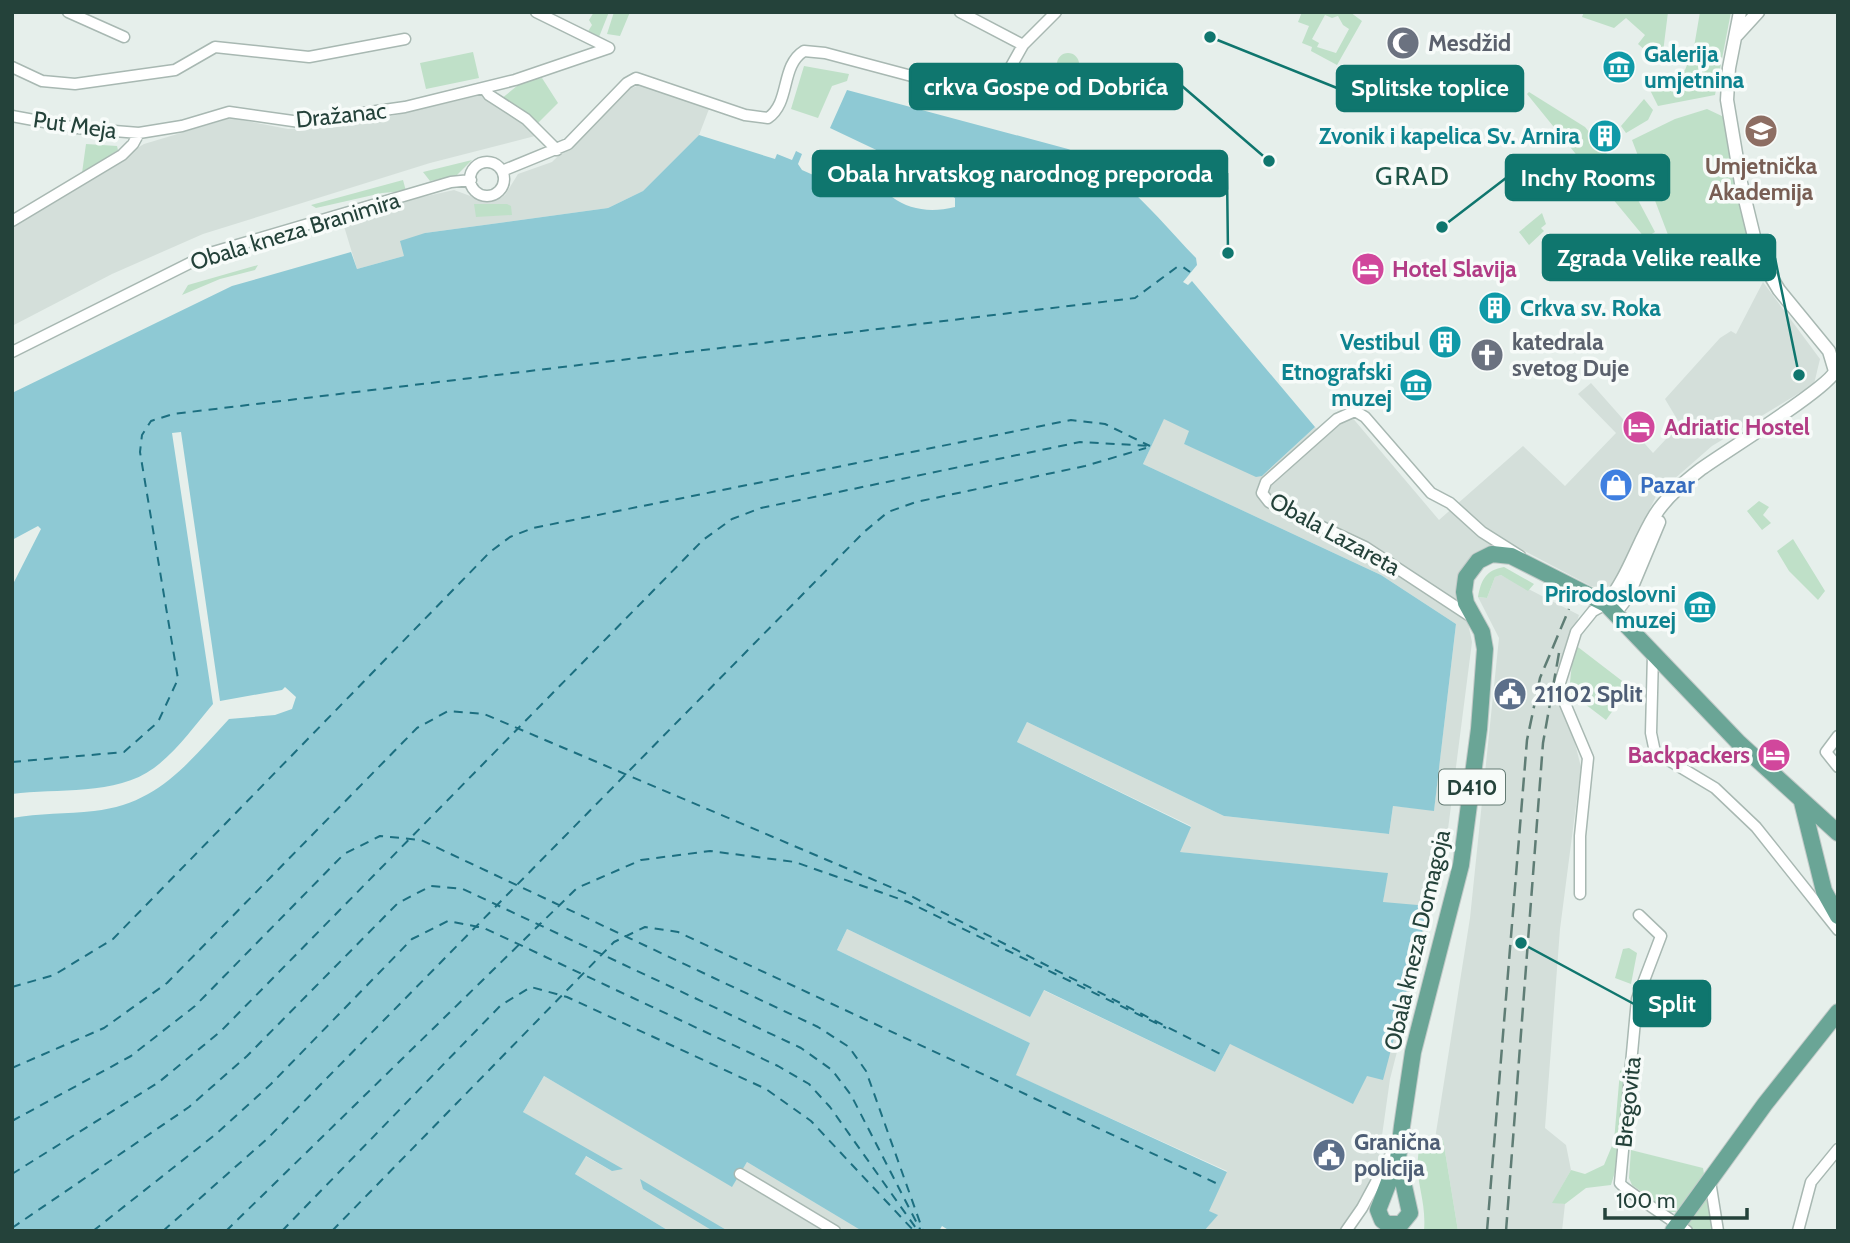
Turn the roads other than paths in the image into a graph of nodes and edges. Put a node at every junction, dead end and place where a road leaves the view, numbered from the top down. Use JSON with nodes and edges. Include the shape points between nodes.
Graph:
{"nodes":[{"id":1,"x":68,"y":12,"type":"edge"},
{"id":2,"x":536,"y":12,"type":"edge"},
{"id":3,"x":960,"y":12,"type":"edge"},
{"id":4,"x":1056,"y":12,"type":"edge"},
{"id":5,"x":1740,"y":12,"type":"edge"},
{"id":6,"x":1758,"y":12,"type":"edge"},
{"id":7,"x":124,"y":37,"type":"dead end"},
{"id":8,"x":1734,"y":38,"type":"junction"},
{"id":9,"x":405,"y":39,"type":"dead end"},
{"id":10,"x":1023,"y":45,"type":"junction"},
{"id":11,"x":12,"y":67,"type":"edge"},
{"id":12,"x":484,"y":88,"type":"junction"},
{"id":13,"x":12,"y":116,"type":"edge"},
{"id":14,"x":139,"y":133,"type":"junction"},
{"id":15,"x":557,"y":150,"type":"junction"},
{"id":16,"x":502,"y":171,"type":"junction"},
{"id":17,"x":471,"y":180,"type":"junction"},
{"id":18,"x":12,"y":221,"type":"edge"},
{"id":19,"x":12,"y":352,"type":"edge"},
{"id":20,"x":1837,"y":366,"type":"edge"},
{"id":21,"x":1526,"y":562,"type":"junction"},
{"id":22,"x":1611,"y":609,"type":"junction"},
{"id":23,"x":1479,"y":626,"type":"junction"},
{"id":24,"x":1653,"y":654,"type":"junction"},
{"id":25,"x":1838,"y":736,"type":"edge"},
{"id":26,"x":1838,"y":767,"type":"edge"},
{"id":27,"x":1801,"y":800,"type":"junction"},
{"id":28,"x":1838,"y":833,"type":"edge"},
{"id":29,"x":1838,"y":839,"type":"edge"},
{"id":30,"x":1816,"y":855,"type":"junction"},
{"id":31,"x":1580,"y":894,"type":"dead end"},
{"id":32,"x":1639,"y":915,"type":"dead end"},
{"id":33,"x":1838,"y":916,"type":"edge"},
{"id":34,"x":1838,"y":930,"type":"edge"},
{"id":35,"x":1838,"y":1013,"type":"edge"},
{"id":36,"x":1400,"y":1138,"type":"junction"},
{"id":37,"x":1838,"y":1150,"type":"edge"},
{"id":38,"x":1398,"y":1158,"type":"junction"},
{"id":39,"x":740,"y":1174,"type":"dead end"},
{"id":40,"x":1710,"y":1181,"type":"junction"},
{"id":41,"x":1392,"y":1228,"type":"edge"},
{"id":42,"x":1679,"y":1229,"type":"edge"},
{"id":43,"x":835,"y":1231,"type":"edge"},
{"id":44,"x":1346,"y":1231,"type":"edge"},
{"id":45,"x":1718,"y":1231,"type":"edge"},
{"id":46,"x":1798,"y":1231,"type":"edge"}],
"edges":[{"from":1,"to":7,"type":"street"},
{"from":2,"to":12,"type":"street","name":"Dražanac","via":[[609,48]]},
{"from":3,"to":10,"type":"street"},
{"from":4,"to":10,"type":"street"},
{"from":5,"to":8,"type":"street"},
{"from":6,"to":8,"type":"street"},
{"from":8,"to":20,"type":"street","via":[[1728,117],[1759,257]]},
{"from":9,"to":11,"type":"street","via":[[309,57],[215,47],[175,70],[75,84],[42,82]]},
{"from":10,"to":15,"type":"street","via":[[998,93],[983,95],[804,51],[792,63],[779,108],[768,118],[745,115],[636,78]]},
{"from":12,"to":14,"type":"street","name":"Dražanac","via":[[383,111],[300,122],[229,113]]},
{"from":12,"to":15,"type":"street","via":[[537,128]]},
{"from":13,"to":14,"type":"street","name":"Put Meja"},
{"from":14,"to":18,"type":"street","via":[[122,155]]},
{"from":15,"to":16,"type":"street"},
{"from":16,"to":17,"type":"street","via":[[496,164],[482,163]]},
{"from":16,"to":17,"type":"street","via":[[502,186],[490,195],[479,193]]},
{"from":17,"to":19,"type":"street","name":"Obala kneza Branimira","via":[[450,182],[210,253]]},
{"from":20,"to":22,"type":"street","via":[[1828,383],[1699,470],[1669,499],[1654,517]]},
{"from":21,"to":22,"type":"main road","number":"D410"},
{"from":21,"to":23,"type":"main road","name":"Obala kneza Domagoja","number":"D410","via":[[1497,553],[1482,558],[1471,569],[1465,597]]},
{"from":21,"to":23,"type":"street","name":"Obala Lazareta","via":[[1431,493],[1357,412],[1346,413],[1263,488],[1273,504],[1372,551],[1456,605]]},
{"from":22,"to":24,"type":"main road","number":"D410"},
{"from":22,"to":31,"type":"street","via":[[1594,611],[1576,632],[1560,682],[1588,758]]},
{"from":23,"to":36,"type":"main road","name":"Obala kneza Domagoja","number":"D410","via":[[1485,663],[1467,829],[1413,1052]]},
{"from":24,"to":27,"type":"main road","number":"D410"},
{"from":24,"to":34,"type":"street","via":[[1651,733],[1655,752],[1715,788],[1756,827]]},
{"from":25,"to":26,"type":"street","via":[[1826,752]]},
{"from":27,"to":28,"type":"main road","number":"D410"},
{"from":27,"to":30,"type":"main road"},
{"from":29,"to":30,"type":"main road","via":[[1825,841]]},
{"from":30,"to":33,"type":"main road","via":[[1826,897]]},
{"from":32,"to":42,"type":"street","name":"Bregovita","via":[[1661,936],[1637,999],[1620,1177],[1623,1189],[1657,1208]]},
{"from":35,"to":40,"type":"main road"},
{"from":36,"to":38,"type":"main road","name":"Obala kneza Domagoja","number":"D410"},
{"from":36,"to":44,"type":"street","name":"Obala kneza Domagoja"},
{"from":37,"to":46,"type":"street","via":[[1811,1182]]},
{"from":38,"to":41,"type":"main road","name":"Obala kneza Domagoja","number":"D410","via":[[1379,1205],[1380,1217]]},
{"from":38,"to":41,"type":"main road","name":"Obala kneza Domagoja","number":"D410","via":[[1410,1213]]},
{"from":39,"to":43,"type":"street"},
{"from":40,"to":42,"type":"main road"},
{"from":40,"to":45,"type":"street"}]}
